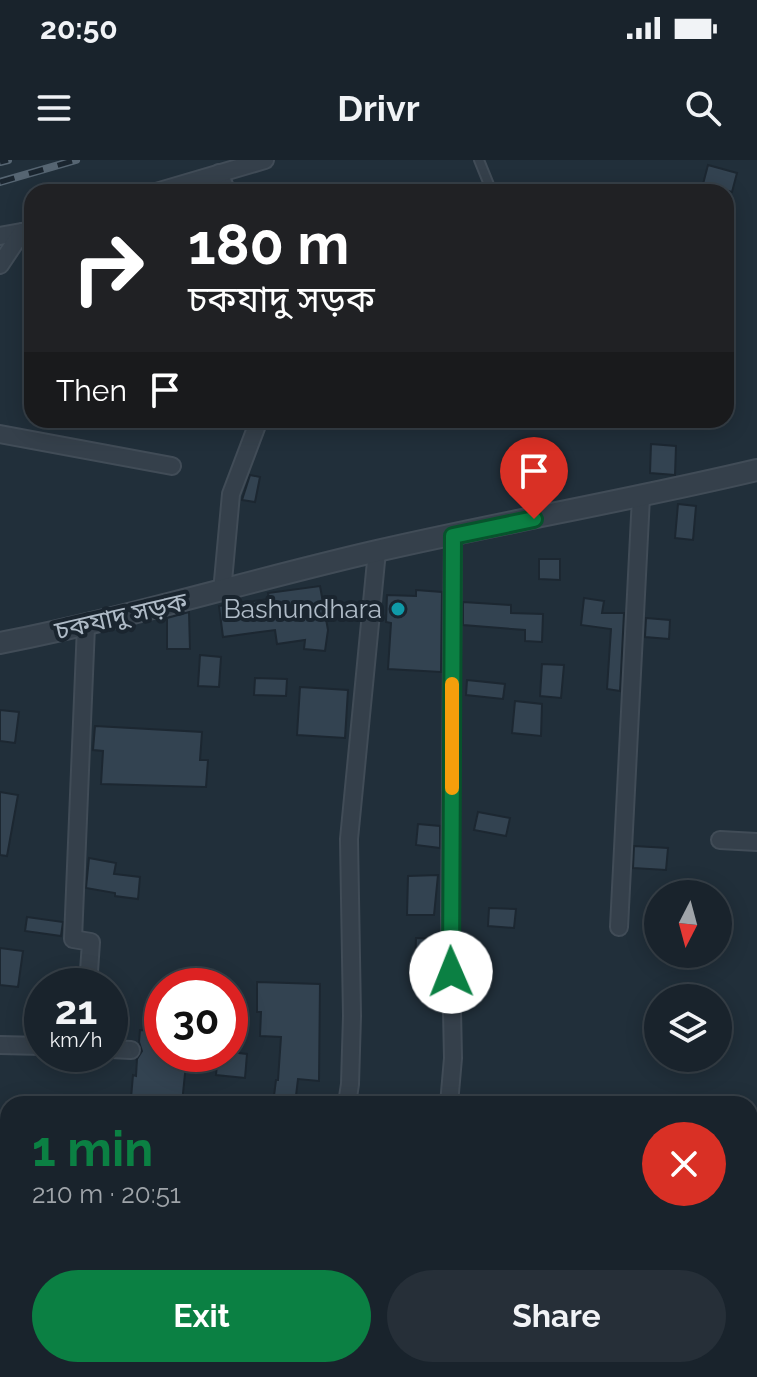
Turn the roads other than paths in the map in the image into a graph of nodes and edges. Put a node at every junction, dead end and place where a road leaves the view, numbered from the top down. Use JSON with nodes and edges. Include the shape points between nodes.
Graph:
{"nodes":[{"id":1,"x":265,"y":160,"type":"edge"},
{"id":2,"x":479,"y":160,"type":"edge"},
{"id":3,"x":219,"y":173,"type":"junction"},
{"id":4,"x":183,"y":184,"type":"edge"},
{"id":5,"x":224,"y":184,"type":"edge"},
{"id":6,"x":489,"y":184,"type":"edge"},
{"id":7,"x":24,"y":232,"type":"edge"},
{"id":8,"x":24,"y":235,"type":"edge"},
{"id":9,"x":0,"y":236,"type":"edge"},
{"id":10,"x":0,"y":265,"type":"edge"},
{"id":11,"x":256,"y":428,"type":"edge"},
{"id":12,"x":0,"y":434,"type":"edge"},
{"id":13,"x":172,"y":466,"type":"dead end"},
{"id":14,"x":757,"y":470,"type":"edge"},
{"id":15,"x":641,"y":497,"type":"junction"},
{"id":16,"x":453,"y":536,"type":"junction"},
{"id":17,"x":377,"y":551,"type":"junction"},
{"id":18,"x":222,"y":592,"type":"junction"},
{"id":19,"x":86,"y":626,"type":"junction"},
{"id":20,"x":0,"y":643,"type":"edge"},
{"id":21,"x":720,"y":840,"type":"dead end"},
{"id":22,"x":757,"y":842,"type":"edge"},
{"id":23,"x":619,"y":927,"type":"dead end"},
{"id":24,"x":89,"y":968,"type":"edge"},
{"id":25,"x":0,"y":1045,"type":"edge"},
{"id":26,"x":24,"y":1046,"type":"edge"},
{"id":27,"x":128,"y":1050,"type":"edge"},
{"id":28,"x":131,"y":1050,"type":"dead end"},
{"id":29,"x":348,"y":1096,"type":"edge"},
{"id":30,"x":450,"y":1096,"type":"edge"}],
"edges":[{"from":1,"to":3,"type":"street"},
{"from":2,"to":6,"type":"lane"},
{"from":3,"to":4,"type":"street"},
{"from":3,"to":5,"type":"street"},
{"from":7,"to":9,"type":"street"},
{"from":8,"to":10,"type":"street"},
{"from":11,"to":18,"type":"street","via":[[231,494]]},
{"from":12,"to":13,"type":"street"},
{"from":14,"to":15,"type":"street","name":"চকযাদু সড়ক"},
{"from":15,"to":16,"type":"street","name":"চকযাদু সড়ক"},
{"from":15,"to":23,"type":"street"},
{"from":16,"to":17,"type":"street","name":"চকযাদু সড়ক"},
{"from":16,"to":30,"type":"street"},
{"from":17,"to":18,"type":"street","name":"চকযাদু সড়ক"},
{"from":17,"to":29,"type":"street","via":[[349,839]]},
{"from":18,"to":19,"type":"street","name":"চকযাদু সড়ক"},
{"from":19,"to":20,"type":"street","name":"চকযাদু সড়ক"},
{"from":19,"to":24,"type":"street","via":[[73,939],[91,942]]},
{"from":21,"to":22,"type":"street"},
{"from":25,"to":26,"type":"street"},
{"from":27,"to":28,"type":"street"}]}
